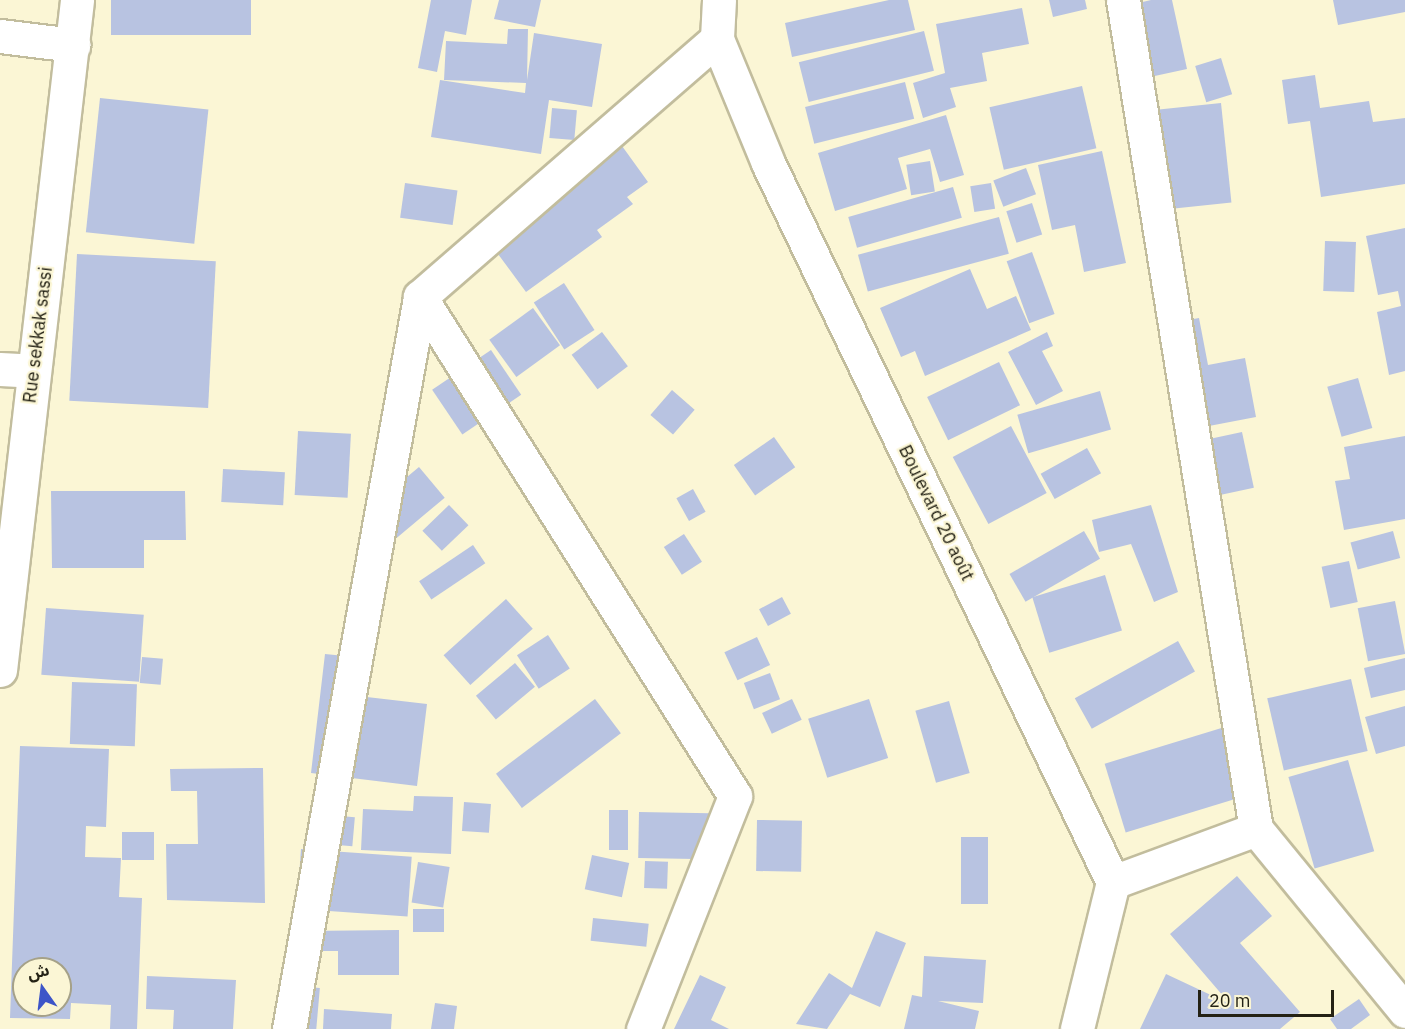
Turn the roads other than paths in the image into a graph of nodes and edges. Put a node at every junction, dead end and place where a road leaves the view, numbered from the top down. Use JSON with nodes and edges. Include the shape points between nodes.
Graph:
{"nodes":[{"id":1,"x":77,"y":0,"type":"edge"},
{"id":2,"x":719,"y":0,"type":"edge"},
{"id":3,"x":1123,"y":0,"type":"edge"},
{"id":4,"x":0,"y":36,"type":"edge"},
{"id":5,"x":717,"y":39,"type":"junction"},
{"id":6,"x":73,"y":45,"type":"junction"},
{"id":7,"x":420,"y":297,"type":"junction"},
{"id":8,"x":0,"y":369,"type":"edge"},
{"id":9,"x":33,"y":371,"type":"junction"},
{"id":10,"x":0,"y":670,"type":"edge"},
{"id":11,"x":1256,"y":829,"type":"junction"},
{"id":12,"x":1113,"y":882,"type":"junction"},
{"id":13,"x":1405,"y":1011,"type":"edge"},
{"id":14,"x":289,"y":1029,"type":"edge"},
{"id":15,"x":643,"y":1029,"type":"edge"},
{"id":16,"x":1077,"y":1029,"type":"edge"}],
"edges":[{"from":1,"to":6,"type":"street","name":"Rue sekkak sassi"},
{"from":2,"to":5,"type":"street","name":"Boulevard 20 août"},
{"from":3,"to":11,"type":"street"},
{"from":4,"to":6,"type":"street"},
{"from":5,"to":7,"type":"street"},
{"from":5,"to":12,"type":"street","name":"Boulevard 20 août","via":[[768,163]]},
{"from":6,"to":9,"type":"street","name":"Rue sekkak sassi"},
{"from":7,"to":14,"type":"street"},
{"from":7,"to":15,"type":"street","via":[[735,796]]},
{"from":8,"to":9,"type":"street"},
{"from":9,"to":10,"type":"street","name":"Rue sekkak sassi"},
{"from":11,"to":12,"type":"street"},
{"from":11,"to":13,"type":"street"},
{"from":12,"to":16,"type":"street"}]}
